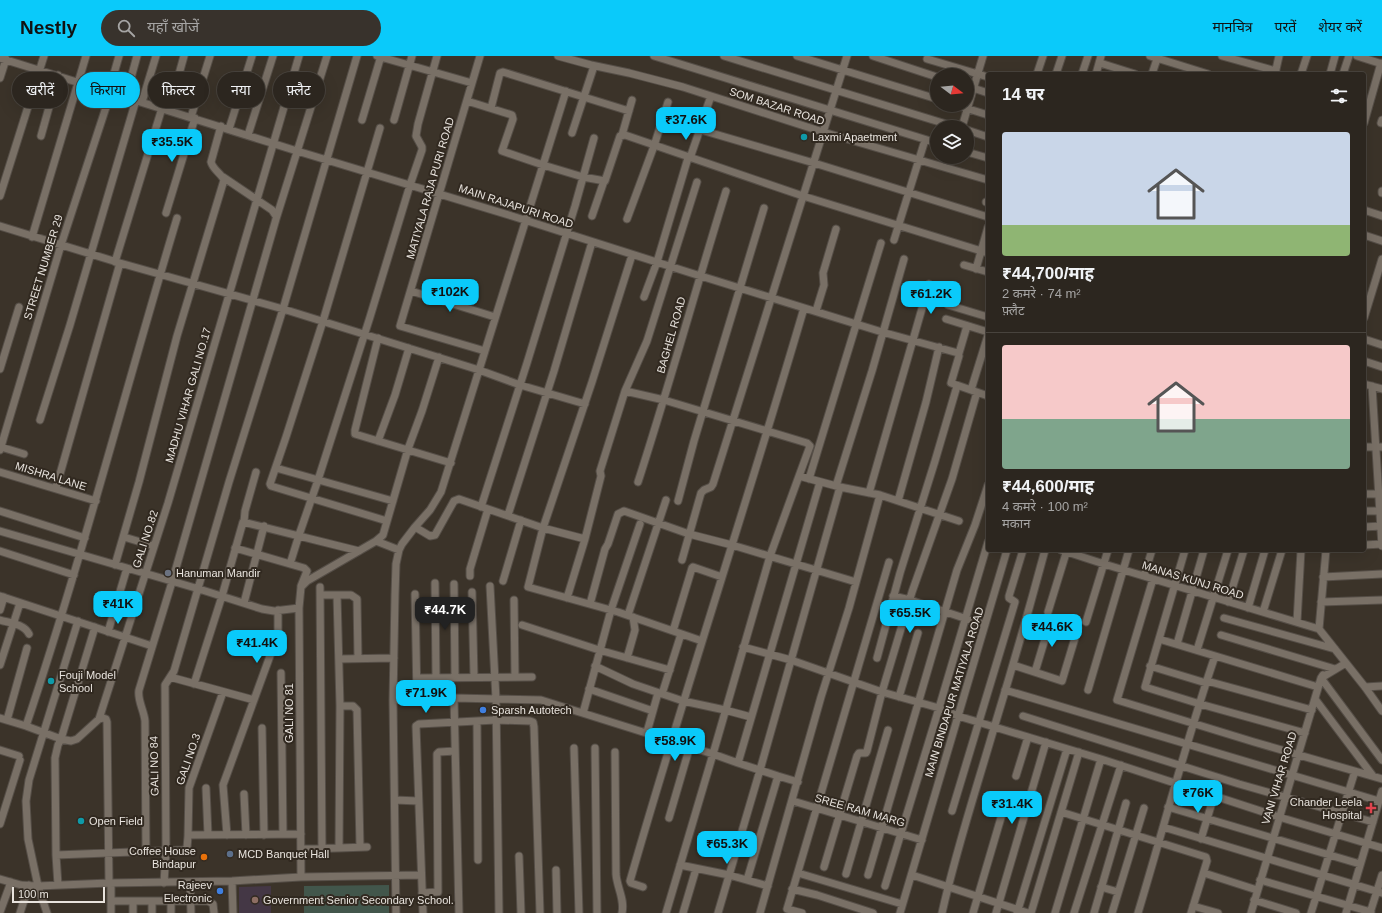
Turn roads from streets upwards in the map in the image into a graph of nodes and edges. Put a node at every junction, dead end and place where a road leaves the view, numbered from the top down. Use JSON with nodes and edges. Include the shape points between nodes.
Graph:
{"nodes":[{"id":1,"x":44,"y":56,"type":"edge"},
{"id":2,"x":86,"y":56,"type":"edge"},
{"id":3,"x":119,"y":56,"type":"edge"},
{"id":4,"x":137,"y":56,"type":"edge"},
{"id":5,"x":156,"y":56,"type":"edge"},
{"id":6,"x":184,"y":56,"type":"edge"},
{"id":7,"x":210,"y":56,"type":"edge"},
{"id":8,"x":252,"y":56,"type":"edge"},
{"id":9,"x":273,"y":56,"type":"edge"},
{"id":10,"x":299,"y":56,"type":"edge"},
{"id":11,"x":326,"y":56,"type":"edge"},
{"id":12,"x":357,"y":56,"type":"edge"},
{"id":13,"x":380,"y":56,"type":"edge"},
{"id":14,"x":412,"y":56,"type":"edge"},
{"id":15,"x":437,"y":56,"type":"edge"},
{"id":16,"x":480,"y":56,"type":"edge"},
{"id":17,"x":558,"y":56,"type":"edge"},
{"id":18,"x":654,"y":56,"type":"edge"},
{"id":19,"x":724,"y":56,"type":"edge"},
{"id":20,"x":797,"y":56,"type":"edge"},
{"id":21,"x":847,"y":56,"type":"edge"},
{"id":22,"x":873,"y":56,"type":"edge"},
{"id":23,"x":983,"y":56,"type":"edge"},
{"id":24,"x":1043,"y":56,"type":"edge"},
{"id":25,"x":1062,"y":56,"type":"edge"},
{"id":26,"x":1088,"y":56,"type":"edge"},
{"id":27,"x":1222,"y":56,"type":"edge"},
{"id":28,"x":1279,"y":56,"type":"edge"},
{"id":29,"x":1307,"y":56,"type":"edge"},
{"id":30,"x":1335,"y":56,"type":"edge"},
{"id":31,"x":1349,"y":56,"type":"edge"},
{"id":32,"x":1357,"y":56,"type":"edge"},
{"id":33,"x":927,"y":57,"type":"edge"},
{"id":34,"x":1155,"y":57,"type":"edge"},
{"id":35,"x":3,"y":58,"type":"edge"},
{"id":36,"x":396,"y":59,"type":"edge"},
{"id":37,"x":1100,"y":59,"type":"edge"},
{"id":38,"x":1382,"y":64,"type":"edge"},
{"id":39,"x":409,"y":66,"type":"junction"},
{"id":40,"x":594,"y":66,"type":"junction"},
{"id":41,"x":40,"y":70,"type":"junction"},
{"id":42,"x":842,"y":70,"type":"junction"},
{"id":43,"x":47,"y":72,"type":"edge"},
{"id":44,"x":81,"y":72,"type":"edge"},
{"id":45,"x":115,"y":72,"type":"edge"},
{"id":46,"x":133,"y":72,"type":"edge"},
{"id":47,"x":923,"y":72,"type":"junction"},
{"id":48,"x":1038,"y":72,"type":"edge"},
{"id":49,"x":1057,"y":72,"type":"edge"},
{"id":50,"x":1083,"y":72,"type":"edge"},
{"id":51,"x":1097,"y":72,"type":"edge"},
{"id":52,"x":1131,"y":72,"type":"edge"},
{"id":53,"x":1152,"y":72,"type":"edge"},
{"id":54,"x":1202,"y":72,"type":"edge"},
{"id":55,"x":1272,"y":72,"type":"edge"},
{"id":56,"x":1275,"y":72,"type":"edge"},
{"id":57,"x":1302,"y":72,"type":"edge"},
{"id":58,"x":1331,"y":72,"type":"edge"},
{"id":59,"x":1344,"y":72,"type":"edge"},
{"id":60,"x":432,"y":73,"type":"junction"},
{"id":61,"x":930,"y":74,"type":"edge"},
{"id":62,"x":978,"y":74,"type":"junction"},
{"id":63,"x":986,"y":76,"type":"edge"},
{"id":64,"x":0,"y":78,"type":"edge"},
{"id":65,"x":974,"y":80,"type":"edge"},
{"id":66,"x":472,"y":83,"type":"junction"},
{"id":67,"x":974,"y":88,"type":"edge"},
{"id":68,"x":76,"y":89,"type":"edge"},
{"id":69,"x":836,"y":90,"type":"junction"},
{"id":70,"x":566,"y":91,"type":"junction"},
{"id":71,"x":986,"y":92,"type":"edge"},
{"id":72,"x":584,"y":96,"type":"junction"},
{"id":73,"x":711,"y":96,"type":"junction"},
{"id":74,"x":930,"y":97,"type":"edge"},
{"id":75,"x":140,"y":98,"type":"edge"},
{"id":76,"x":467,"y":100,"type":"junction"},
{"id":77,"x":632,"y":100,"type":"dead end"},
{"id":78,"x":140,"y":101,"type":"edge"},
{"id":79,"x":668,"y":102,"type":"dead end"},
{"id":80,"x":49,"y":108,"type":"edge"},
{"id":81,"x":105,"y":108,"type":"edge"},
{"id":82,"x":137,"y":108,"type":"edge"},
{"id":83,"x":490,"y":108,"type":"junction"},
{"id":84,"x":165,"y":109,"type":"junction"},
{"id":85,"x":830,"y":110,"type":"junction"},
{"id":86,"x":974,"y":110,"type":"edge"},
{"id":87,"x":629,"y":111,"type":"junction"},
{"id":88,"x":986,"y":114,"type":"edge"},
{"id":89,"x":1366,"y":116,"type":"edge"},
{"id":90,"x":193,"y":118,"type":"junction"},
{"id":91,"x":362,"y":120,"type":"dead end"},
{"id":92,"x":394,"y":120,"type":"dead end"},
{"id":93,"x":933,"y":120,"type":"edge"},
{"id":94,"x":221,"y":126,"type":"junction"},
{"id":95,"x":380,"y":128,"type":"dead end"},
{"id":96,"x":229,"y":129,"type":"junction"},
{"id":97,"x":700,"y":129,"type":"junction"},
{"id":98,"x":823,"y":132,"type":"junction"},
{"id":99,"x":974,"y":132,"type":"edge"},
{"id":100,"x":572,"y":133,"type":"dead end"},
{"id":101,"x":248,"y":135,"type":"junction"},
{"id":102,"x":622,"y":135,"type":"junction"},
{"id":103,"x":41,"y":136,"type":"dead end"},
{"id":104,"x":986,"y":136,"type":"edge"},
{"id":105,"x":594,"y":138,"type":"dead end"},
{"id":106,"x":925,"y":140,"type":"junction"},
{"id":107,"x":930,"y":141,"type":"edge"},
{"id":108,"x":274,"y":143,"type":"junction"},
{"id":109,"x":654,"y":146,"type":"junction"},
{"id":110,"x":297,"y":151,"type":"junction"},
{"id":111,"x":974,"y":154,"type":"edge"},
{"id":112,"x":986,"y":157,"type":"edge"},
{"id":113,"x":689,"y":158,"type":"junction"},
{"id":114,"x":326,"y":159,"type":"junction"},
{"id":115,"x":919,"y":160,"type":"junction"},
{"id":116,"x":814,"y":163,"type":"junction"},
{"id":117,"x":543,"y":165,"type":"junction"},
{"id":118,"x":366,"y":171,"type":"junction"},
{"id":119,"x":224,"y":177,"type":"junction"},
{"id":120,"x":583,"y":177,"type":"junction"},
{"id":121,"x":986,"y":179,"type":"edge"},
{"id":122,"x":604,"y":181,"type":"junction"},
{"id":123,"x":697,"y":182,"type":"dead end"},
{"id":124,"x":410,"y":185,"type":"junction"},
{"id":125,"x":726,"y":191,"type":"dead end"},
{"id":126,"x":908,"y":192,"type":"junction"},
{"id":127,"x":440,"y":194,"type":"junction"},
{"id":128,"x":0,"y":196,"type":"edge"},
{"id":129,"x":803,"y":196,"type":"junction"},
{"id":130,"x":257,"y":200,"type":"junction"},
{"id":131,"x":764,"y":208,"type":"dead end"},
{"id":132,"x":1366,"y":211,"type":"edge"},
{"id":133,"x":166,"y":213,"type":"dead end"},
{"id":134,"x":592,"y":216,"type":"dead end"},
{"id":135,"x":986,"y":216,"type":"edge"},
{"id":136,"x":1382,"y":216,"type":"edge"},
{"id":137,"x":177,"y":218,"type":"dead end"},
{"id":138,"x":276,"y":219,"type":"junction"},
{"id":139,"x":627,"y":219,"type":"dead end"},
{"id":140,"x":526,"y":220,"type":"junction"},
{"id":141,"x":898,"y":225,"type":"junction"},
{"id":142,"x":0,"y":226,"type":"edge"},
{"id":143,"x":836,"y":229,"type":"dead end"},
{"id":144,"x":567,"y":234,"type":"junction"},
{"id":145,"x":1366,"y":236,"type":"edge"},
{"id":146,"x":32,"y":237,"type":"junction"},
{"id":147,"x":986,"y":239,"type":"edge"},
{"id":148,"x":894,"y":240,"type":"dead end"},
{"id":149,"x":1382,"y":241,"type":"edge"},
{"id":150,"x":592,"y":242,"type":"junction"},
{"id":151,"x":881,"y":243,"type":"dead end"},
{"id":152,"x":62,"y":245,"type":"junction"},
{"id":153,"x":984,"y":252,"type":"edge"},
{"id":154,"x":91,"y":254,"type":"junction"},
{"id":155,"x":632,"y":255,"type":"junction"},
{"id":156,"x":904,"y":259,"type":"dead end"},
{"id":157,"x":1382,"y":259,"type":"edge"},
{"id":158,"x":657,"y":262,"type":"junction"},
{"id":159,"x":117,"y":263,"type":"junction"},
{"id":160,"x":964,"y":265,"type":"dead end"},
{"id":161,"x":671,"y":266,"type":"junction"},
{"id":162,"x":976,"y":269,"type":"junction"},
{"id":163,"x":986,"y":272,"type":"edge"},
{"id":164,"x":160,"y":274,"type":"junction"},
{"id":165,"x":700,"y":276,"type":"junction"},
{"id":166,"x":193,"y":283,"type":"junction"},
{"id":167,"x":930,"y":284,"type":"dead end"},
{"id":168,"x":740,"y":288,"type":"junction"},
{"id":169,"x":411,"y":291,"type":"junction"},
{"id":170,"x":230,"y":293,"type":"junction"},
{"id":171,"x":644,"y":297,"type":"dead end"},
{"id":172,"x":771,"y":298,"type":"junction"},
{"id":173,"x":252,"y":300,"type":"junction"},
{"id":174,"x":948,"y":306,"type":"dead end"},
{"id":175,"x":19,"y":307,"type":"dead end"},
{"id":176,"x":804,"y":308,"type":"junction"},
{"id":177,"x":283,"y":309,"type":"junction"},
{"id":178,"x":1366,"y":311,"type":"edge"},
{"id":179,"x":816,"y":312,"type":"junction"},
{"id":180,"x":986,"y":316,"type":"edge"},
{"id":181,"x":495,"y":317,"type":"junction"},
{"id":182,"x":946,"y":319,"type":"dead end"},
{"id":183,"x":322,"y":321,"type":"junction"},
{"id":184,"x":856,"y":324,"type":"junction"},
{"id":185,"x":967,"y":326,"type":"junction"},
{"id":186,"x":882,"y":332,"type":"junction"},
{"id":187,"x":986,"y":332,"type":"edge"},
{"id":188,"x":365,"y":334,"type":"junction"},
{"id":189,"x":378,"y":338,"type":"junction"},
{"id":190,"x":914,"y":340,"type":"junction"},
{"id":191,"x":1366,"y":340,"type":"edge"},
{"id":192,"x":986,"y":341,"type":"edge"},
{"id":193,"x":1382,"y":345,"type":"edge"},
{"id":194,"x":939,"y":347,"type":"junction"},
{"id":195,"x":409,"y":348,"type":"junction"},
{"id":196,"x":485,"y":351,"type":"junction"},
{"id":197,"x":959,"y":353,"type":"junction"},
{"id":198,"x":439,"y":357,"type":"junction"},
{"id":199,"x":1366,"y":362,"type":"edge"},
{"id":200,"x":1382,"y":367,"type":"edge"},
{"id":201,"x":0,"y":369,"type":"edge"},
{"id":202,"x":479,"y":370,"type":"junction"},
{"id":203,"x":1366,"y":384,"type":"edge"},
{"id":204,"x":520,"y":385,"type":"junction"},
{"id":205,"x":957,"y":386,"type":"junction"},
{"id":206,"x":1372,"y":386,"type":"junction"},
{"id":207,"x":1382,"y":389,"type":"edge"},
{"id":208,"x":625,"y":390,"type":"junction"},
{"id":209,"x":974,"y":391,"type":"junction"},
{"id":210,"x":547,"y":393,"type":"junction"},
{"id":211,"x":986,"y":395,"type":"edge"},
{"id":212,"x":664,"y":400,"type":"junction"},
{"id":213,"x":585,"y":404,"type":"junction"},
{"id":214,"x":703,"y":412,"type":"junction"},
{"id":215,"x":40,"y":420,"type":"dead end"},
{"id":216,"x":732,"y":421,"type":"junction"},
{"id":217,"x":768,"y":432,"type":"junction"},
{"id":218,"x":378,"y":441,"type":"junction"},
{"id":219,"x":1366,"y":447,"type":"edge"},
{"id":220,"x":1379,"y":447,"type":"edge"},
{"id":221,"x":0,"y":449,"type":"edge"},
{"id":222,"x":408,"y":450,"type":"junction"},
{"id":223,"x":24,"y":454,"type":"dead end"},
{"id":224,"x":451,"y":463,"type":"junction"},
{"id":225,"x":276,"y":468,"type":"junction"},
{"id":226,"x":0,"y":472,"type":"edge"},
{"id":227,"x":256,"y":472,"type":"dead end"},
{"id":228,"x":800,"y":476,"type":"junction"},
{"id":229,"x":809,"y":479,"type":"junction"},
{"id":230,"x":318,"y":480,"type":"junction"},
{"id":231,"x":638,"y":482,"type":"dead end"},
{"id":232,"x":820,"y":482,"type":"junction"},
{"id":233,"x":838,"y":487,"type":"junction"},
{"id":234,"x":56,"y":488,"type":"junction"},
{"id":235,"x":986,"y":491,"type":"edge"},
{"id":236,"x":869,"y":493,"type":"junction"},
{"id":237,"x":1366,"y":494,"type":"edge"},
{"id":238,"x":1380,"y":494,"type":"edge"},
{"id":239,"x":880,"y":495,"type":"junction"},
{"id":240,"x":311,"y":497,"type":"junction"},
{"id":241,"x":666,"y":500,"type":"dead end"},
{"id":242,"x":96,"y":501,"type":"junction"},
{"id":243,"x":393,"y":501,"type":"junction"},
{"id":244,"x":678,"y":501,"type":"dead end"},
{"id":245,"x":898,"y":501,"type":"junction"},
{"id":246,"x":168,"y":502,"type":"joint"},
{"id":247,"x":484,"y":508,"type":"junction"},
{"id":248,"x":921,"y":508,"type":"junction"},
{"id":249,"x":0,"y":511,"type":"edge"},
{"id":250,"x":1366,"y":511,"type":"edge"},
{"id":251,"x":1380,"y":511,"type":"junction"},
{"id":252,"x":940,"y":514,"type":"junction"},
{"id":253,"x":508,"y":515,"type":"junction"},
{"id":254,"x":521,"y":520,"type":"junction"},
{"id":255,"x":387,"y":521,"type":"junction"},
{"id":256,"x":959,"y":521,"type":"dead end"},
{"id":257,"x":244,"y":522,"type":"junction"},
{"id":258,"x":658,"y":522,"type":"junction"},
{"id":259,"x":640,"y":524,"type":"dead end"},
{"id":260,"x":264,"y":526,"type":"junction"},
{"id":261,"x":415,"y":526,"type":"junction"},
{"id":262,"x":1382,"y":526,"type":"edge"},
{"id":263,"x":543,"y":528,"type":"junction"},
{"id":264,"x":1366,"y":528,"type":"edge"},
{"id":265,"x":0,"y":531,"type":"edge"},
{"id":266,"x":689,"y":534,"type":"junction"},
{"id":267,"x":299,"y":535,"type":"junction"},
{"id":268,"x":124,"y":537,"type":"junction"},
{"id":269,"x":85,"y":538,"type":"junction"},
{"id":270,"x":585,"y":539,"type":"junction"},
{"id":271,"x":376,"y":541,"type":"junction"},
{"id":272,"x":732,"y":545,"type":"junction"},
{"id":273,"x":1366,"y":545,"type":"edge"},
{"id":274,"x":1382,"y":545,"type":"edge"},
{"id":275,"x":154,"y":546,"type":"junction"},
{"id":276,"x":235,"y":548,"type":"junction"},
{"id":277,"x":986,"y":549,"type":"edge"},
{"id":278,"x":359,"y":550,"type":"junction"},
{"id":279,"x":399,"y":550,"type":"junction"},
{"id":280,"x":0,"y":551,"type":"edge"},
{"id":281,"x":1007,"y":552,"type":"edge"},
{"id":282,"x":1022,"y":552,"type":"edge"},
{"id":283,"x":1044,"y":552,"type":"edge"},
{"id":284,"x":1065,"y":552,"type":"edge"},
{"id":285,"x":1071,"y":552,"type":"edge"},
{"id":286,"x":1107,"y":552,"type":"edge"},
{"id":287,"x":1128,"y":552,"type":"edge"},
{"id":288,"x":1151,"y":552,"type":"edge"},
{"id":289,"x":1184,"y":552,"type":"edge"},
{"id":290,"x":1203,"y":552,"type":"edge"},
{"id":291,"x":1227,"y":552,"type":"edge"},
{"id":292,"x":1243,"y":552,"type":"edge"},
{"id":293,"x":1264,"y":552,"type":"edge"},
{"id":294,"x":1281,"y":552,"type":"edge"},
{"id":295,"x":1301,"y":552,"type":"edge"},
{"id":296,"x":1326,"y":552,"type":"edge"},
{"id":297,"x":80,"y":554,"type":"junction"},
{"id":298,"x":257,"y":555,"type":"junction"},
{"id":299,"x":770,"y":556,"type":"junction"},
{"id":300,"x":682,"y":560,"type":"dead end"},
{"id":301,"x":889,"y":562,"type":"dead end"},
{"id":302,"x":796,"y":563,"type":"junction"},
{"id":303,"x":290,"y":564,"type":"junction"},
{"id":304,"x":1104,"y":564,"type":"junction"},
{"id":305,"x":115,"y":565,"type":"junction"},
{"id":306,"x":127,"y":568,"type":"junction"},
{"id":307,"x":817,"y":570,"type":"junction"},
{"id":308,"x":1123,"y":570,"type":"junction"},
{"id":309,"x":145,"y":573,"type":"junction"},
{"id":310,"x":1382,"y":574,"type":"edge"},
{"id":311,"x":74,"y":575,"type":"junction"},
{"id":312,"x":470,"y":576,"type":"dead end"},
{"id":313,"x":1144,"y":576,"type":"junction"},
{"id":314,"x":722,"y":577,"type":"junction"},
{"id":315,"x":1323,"y":577,"type":"junction"},
{"id":316,"x":1153,"y":579,"type":"junction"},
{"id":317,"x":503,"y":581,"type":"dead end"},
{"id":318,"x":172,"y":582,"type":"junction"},
{"id":319,"x":856,"y":582,"type":"junction"},
{"id":320,"x":434,"y":584,"type":"dead end"},
{"id":321,"x":454,"y":584,"type":"dead end"},
{"id":322,"x":490,"y":586,"type":"dead end"},
{"id":323,"x":1175,"y":586,"type":"junction"},
{"id":324,"x":301,"y":587,"type":"junction"},
{"id":325,"x":320,"y":587,"type":"dead end"},
{"id":326,"x":199,"y":589,"type":"junction"},
{"id":327,"x":1193,"y":591,"type":"junction"},
{"id":328,"x":472,"y":592,"type":"dead end"},
{"id":329,"x":415,"y":594,"type":"dead end"},
{"id":330,"x":320,"y":595,"type":"junction"},
{"id":331,"x":337,"y":595,"type":"junction"},
{"id":332,"x":222,"y":596,"type":"junction"},
{"id":333,"x":893,"y":596,"type":"junction"},
{"id":334,"x":2,"y":597,"type":"edge"},
{"id":335,"x":1213,"y":597,"type":"junction"},
{"id":336,"x":567,"y":598,"type":"junction"},
{"id":337,"x":514,"y":600,"type":"dead end"},
{"id":338,"x":910,"y":600,"type":"junction"},
{"id":339,"x":1382,"y":600,"type":"edge"},
{"id":340,"x":1228,"y":602,"type":"junction"},
{"id":341,"x":1321,"y":602,"type":"junction"},
{"id":342,"x":20,"y":603,"type":"junction"},
{"id":343,"x":244,"y":603,"type":"junction"},
{"id":344,"x":590,"y":604,"type":"junction"},
{"id":345,"x":299,"y":608,"type":"junction"},
{"id":346,"x":1248,"y":608,"type":"junction"},
{"id":347,"x":0,"y":610,"type":"edge"},
{"id":348,"x":278,"y":610,"type":"junction"},
{"id":349,"x":611,"y":610,"type":"junction"},
{"id":350,"x":945,"y":611,"type":"junction"},
{"id":351,"x":1263,"y":612,"type":"junction"},
{"id":352,"x":62,"y":616,"type":"junction"},
{"id":353,"x":630,"y":616,"type":"junction"},
{"id":354,"x":966,"y":618,"type":"junction"},
{"id":355,"x":1224,"y":618,"type":"dead end"},
{"id":356,"x":0,"y":620,"type":"edge"},
{"id":357,"x":78,"y":621,"type":"junction"},
{"id":358,"x":1086,"y":622,"type":"dead end"},
{"id":359,"x":1296,"y":622,"type":"junction"},
{"id":360,"x":13,"y":624,"type":"junction"},
{"id":361,"x":522,"y":625,"type":"dead end"},
{"id":362,"x":985,"y":625,"type":"junction"},
{"id":363,"x":94,"y":627,"type":"junction"},
{"id":364,"x":1078,"y":628,"type":"dead end"},
{"id":365,"x":1319,"y":629,"type":"junction"},
{"id":366,"x":673,"y":631,"type":"junction"},
{"id":367,"x":108,"y":632,"type":"junction"},
{"id":368,"x":918,"y":632,"type":"dead end"},
{"id":369,"x":29,"y":634,"type":"dead end"},
{"id":370,"x":681,"y":634,"type":"junction"},
{"id":371,"x":1221,"y":635,"type":"dead end"},
{"id":372,"x":126,"y":637,"type":"junction"},
{"id":373,"x":1159,"y":639,"type":"junction"},
{"id":374,"x":702,"y":641,"type":"junction"},
{"id":375,"x":1176,"y":644,"type":"junction"},
{"id":376,"x":152,"y":646,"type":"junction"},
{"id":377,"x":743,"y":647,"type":"junction"},
{"id":378,"x":27,"y":648,"type":"dead end"},
{"id":379,"x":1335,"y":649,"type":"junction"},
{"id":380,"x":599,"y":650,"type":"junction"},
{"id":381,"x":1197,"y":650,"type":"junction"},
{"id":382,"x":770,"y":654,"type":"junction"},
{"id":383,"x":1215,"y":656,"type":"junction"},
{"id":384,"x":358,"y":658,"type":"junction"},
{"id":385,"x":394,"y":658,"type":"junction"},
{"id":386,"x":627,"y":658,"type":"junction"},
{"id":387,"x":877,"y":658,"type":"dead end"},
{"id":388,"x":339,"y":659,"type":"junction"},
{"id":389,"x":791,"y":660,"type":"junction"},
{"id":390,"x":1346,"y":663,"type":"junction"},
{"id":391,"x":0,"y":665,"type":"edge"},
{"id":392,"x":1013,"y":665,"type":"junction"},
{"id":393,"x":595,"y":666,"type":"junction"},
{"id":394,"x":1150,"y":666,"type":"junction"},
{"id":395,"x":1326,"y":667,"type":"junction"},
{"id":396,"x":670,"y":670,"type":"junction"},
{"id":397,"x":1335,"y":670,"type":"junction"},
{"id":398,"x":830,"y":672,"type":"junction"},
{"id":399,"x":1035,"y":672,"type":"junction"},
{"id":400,"x":281,"y":673,"type":"dead end"},
{"id":401,"x":436,"y":677,"type":"junction"},
{"id":402,"x":455,"y":677,"type":"junction"},
{"id":403,"x":474,"y":677,"type":"junction"},
{"id":404,"x":495,"y":677,"type":"junction"},
{"id":405,"x":515,"y":677,"type":"junction"},
{"id":406,"x":532,"y":677,"type":"dead end"},
{"id":407,"x":417,"y":678,"type":"junction"},
{"id":408,"x":1322,"y":678,"type":"junction"},
{"id":409,"x":168,"y":680,"type":"junction"},
{"id":410,"x":854,"y":682,"type":"junction"},
{"id":411,"x":1206,"y":682,"type":"junction"},
{"id":412,"x":194,"y":684,"type":"junction"},
{"id":413,"x":1382,"y":686,"type":"edge"},
{"id":414,"x":1318,"y":687,"type":"junction"},
{"id":415,"x":1365,"y":687,"type":"junction"},
{"id":416,"x":589,"y":689,"type":"junction"},
{"id":417,"x":1005,"y":690,"type":"junction"},
{"id":418,"x":1088,"y":690,"type":"dead end"},
{"id":419,"x":223,"y":692,"type":"junction"},
{"id":420,"x":882,"y":692,"type":"junction"},
{"id":421,"x":660,"y":693,"type":"junction"},
{"id":422,"x":899,"y":697,"type":"junction"},
{"id":423,"x":417,"y":698,"type":"junction"},
{"id":424,"x":454,"y":698,"type":"junction"},
{"id":425,"x":496,"y":698,"type":"junction"},
{"id":426,"x":1315,"y":699,"type":"junction"},
{"id":427,"x":254,"y":700,"type":"junction"},
{"id":428,"x":393,"y":700,"type":"junction"},
{"id":429,"x":683,"y":701,"type":"junction"},
{"id":430,"x":918,"y":702,"type":"junction"},
{"id":431,"x":1200,"y":704,"type":"junction"},
{"id":432,"x":340,"y":706,"type":"junction"},
{"id":433,"x":939,"y":708,"type":"junction"},
{"id":434,"x":725,"y":710,"type":"junction"},
{"id":435,"x":1312,"y":710,"type":"junction"},
{"id":436,"x":653,"y":711,"type":"junction"},
{"id":437,"x":1382,"y":711,"type":"edge"},
{"id":438,"x":583,"y":713,"type":"junction"},
{"id":439,"x":958,"y":716,"type":"junction"},
{"id":440,"x":1023,"y":716,"type":"dead end"},
{"id":441,"x":751,"y":717,"type":"junction"},
{"id":442,"x":3,"y":719,"type":"edge"},
{"id":443,"x":99,"y":719,"type":"junction"},
{"id":444,"x":496,"y":720,"type":"junction"},
{"id":445,"x":477,"y":721,"type":"junction"},
{"id":446,"x":455,"y":722,"type":"junction"},
{"id":447,"x":979,"y":722,"type":"junction"},
{"id":448,"x":1194,"y":724,"type":"junction"},
{"id":449,"x":26,"y":726,"type":"junction"},
{"id":450,"x":994,"y":727,"type":"junction"},
{"id":451,"x":262,"y":728,"type":"dead end"},
{"id":452,"x":888,"y":730,"type":"dead end"},
{"id":453,"x":647,"y":732,"type":"junction"},
{"id":454,"x":1305,"y":732,"type":"junction"},
{"id":455,"x":43,"y":733,"type":"junction"},
{"id":456,"x":1028,"y":737,"type":"junction"},
{"id":457,"x":61,"y":739,"type":"junction"},
{"id":458,"x":671,"y":740,"type":"junction"},
{"id":459,"x":1046,"y":742,"type":"junction"},
{"id":460,"x":1187,"y":744,"type":"junction"},
{"id":461,"x":690,"y":746,"type":"junction"},
{"id":462,"x":574,"y":748,"type":"dead end"},
{"id":463,"x":595,"y":748,"type":"dead end"},
{"id":464,"x":1067,"y":749,"type":"junction"},
{"id":465,"x":0,"y":750,"type":"edge"},
{"id":466,"x":455,"y":751,"type":"junction"},
{"id":467,"x":615,"y":752,"type":"dead end"},
{"id":468,"x":1079,"y":752,"type":"junction"},
{"id":469,"x":713,"y":754,"type":"junction"},
{"id":470,"x":1298,"y":754,"type":"junction"},
{"id":471,"x":1101,"y":759,"type":"junction"},
{"id":472,"x":1382,"y":760,"type":"edge"},
{"id":473,"x":738,"y":763,"type":"junction"},
{"id":474,"x":1121,"y":765,"type":"junction"},
{"id":475,"x":1181,"y":766,"type":"junction"},
{"id":476,"x":760,"y":770,"type":"junction"},
{"id":477,"x":1355,"y":771,"type":"junction"},
{"id":478,"x":1292,"y":775,"type":"junction"},
{"id":479,"x":778,"y":776,"type":"junction"},
{"id":480,"x":1016,"y":776,"type":"dead end"},
{"id":481,"x":1373,"y":776,"type":"junction"},
{"id":482,"x":1382,"y":779,"type":"edge"},
{"id":483,"x":798,"y":782,"type":"junction"},
{"id":484,"x":1175,"y":783,"type":"junction"},
{"id":485,"x":206,"y":788,"type":"dead end"},
{"id":486,"x":1382,"y":791,"type":"edge"},
{"id":487,"x":1348,"y":792,"type":"junction"},
{"id":488,"x":244,"y":794,"type":"dead end"},
{"id":489,"x":1214,"y":796,"type":"junction"},
{"id":490,"x":1285,"y":797,"type":"junction"},
{"id":491,"x":395,"y":800,"type":"junction"},
{"id":492,"x":418,"y":801,"type":"junction"},
{"id":493,"x":793,"y":801,"type":"junction"},
{"id":494,"x":1379,"y":801,"type":"junction"},
{"id":495,"x":1126,"y":803,"type":"dead end"},
{"id":496,"x":1005,"y":804,"type":"dead end"},
{"id":497,"x":1168,"y":807,"type":"junction"},
{"id":498,"x":1144,"y":808,"type":"dead end"},
{"id":499,"x":817,"y":809,"type":"junction"},
{"id":500,"x":952,"y":810,"type":"dead end"},
{"id":501,"x":1061,"y":812,"type":"junction"},
{"id":502,"x":1342,"y":813,"type":"junction"},
{"id":503,"x":840,"y":815,"type":"junction"},
{"id":504,"x":1279,"y":817,"type":"junction"},
{"id":505,"x":670,"y":818,"type":"dead end"},
{"id":506,"x":1082,"y":819,"type":"junction"},
{"id":507,"x":1207,"y":819,"type":"junction"},
{"id":508,"x":861,"y":821,"type":"junction"},
{"id":509,"x":1373,"y":822,"type":"junction"},
{"id":510,"x":0,"y":824,"type":"edge"},
{"id":511,"x":1102,"y":826,"type":"junction"},
{"id":512,"x":882,"y":827,"type":"junction"},
{"id":513,"x":1163,"y":827,"type":"junction"},
{"id":514,"x":1118,"y":831,"type":"junction"},
{"id":515,"x":901,"y":833,"type":"junction"},
{"id":516,"x":1335,"y":833,"type":"junction"},
{"id":517,"x":283,"y":834,"type":"junction"},
{"id":518,"x":301,"y":834,"type":"junction"},
{"id":519,"x":208,"y":835,"type":"junction"},
{"id":520,"x":227,"y":835,"type":"junction"},
{"id":521,"x":246,"y":835,"type":"junction"},
{"id":522,"x":264,"y":835,"type":"junction"},
{"id":523,"x":188,"y":836,"type":"junction"},
{"id":524,"x":1135,"y":836,"type":"junction"},
{"id":525,"x":1273,"y":838,"type":"junction"},
{"id":526,"x":1200,"y":839,"type":"junction"},
{"id":527,"x":922,"y":840,"type":"junction"},
{"id":528,"x":1159,"y":843,"type":"junction"},
{"id":529,"x":1367,"y":843,"type":"junction"},
{"id":530,"x":339,"y":848,"type":"junction"},
{"id":531,"x":1382,"y":848,"type":"edge"},
{"id":532,"x":301,"y":849,"type":"junction"},
{"id":533,"x":322,"y":849,"type":"junction"},
{"id":534,"x":166,"y":850,"type":"junction"},
{"id":535,"x":146,"y":851,"type":"junction"},
{"id":536,"x":109,"y":852,"type":"junction"},
{"id":537,"x":56,"y":855,"type":"junction"},
{"id":538,"x":518,"y":856,"type":"dead end"},
{"id":539,"x":1328,"y":856,"type":"junction"},
{"id":540,"x":1266,"y":859,"type":"junction"},
{"id":541,"x":478,"y":860,"type":"dead end"},
{"id":542,"x":1360,"y":864,"type":"junction"},
{"id":543,"x":680,"y":865,"type":"junction"},
{"id":544,"x":824,"y":867,"type":"dead end"},
{"id":545,"x":696,"y":869,"type":"junction"},
{"id":546,"x":556,"y":870,"type":"dead end"},
{"id":547,"x":798,"y":873,"type":"junction"},
{"id":548,"x":1204,"y":873,"type":"junction"},
{"id":549,"x":846,"y":874,"type":"dead end"},
{"id":550,"x":1382,"y":874,"type":"edge"},
{"id":551,"x":421,"y":875,"type":"junction"},
{"id":552,"x":729,"y":875,"type":"junction"},
{"id":553,"x":868,"y":875,"type":"dead end"},
{"id":554,"x":912,"y":875,"type":"junction"},
{"id":555,"x":396,"y":876,"type":"junction"},
{"id":556,"x":1322,"y":876,"type":"junction"},
{"id":557,"x":301,"y":877,"type":"junction"},
{"id":558,"x":0,"y":879,"type":"edge"},
{"id":559,"x":747,"y":880,"type":"junction"},
{"id":560,"x":1260,"y":880,"type":"junction"},
{"id":561,"x":232,"y":881,"type":"junction"},
{"id":562,"x":11,"y":882,"type":"junction"},
{"id":563,"x":110,"y":882,"type":"junction"},
{"id":564,"x":164,"y":882,"type":"junction"},
{"id":565,"x":190,"y":882,"type":"junction"},
{"id":566,"x":29,"y":885,"type":"junction"},
{"id":567,"x":58,"y":885,"type":"junction"},
{"id":568,"x":1354,"y":885,"type":"junction"},
{"id":569,"x":38,"y":886,"type":"junction"},
{"id":570,"x":768,"y":886,"type":"junction"},
{"id":571,"x":885,"y":886,"type":"dead end"},
{"id":572,"x":643,"y":887,"type":"dead end"},
{"id":573,"x":1101,"y":887,"type":"junction"},
{"id":574,"x":948,"y":888,"type":"junction"},
{"id":575,"x":792,"y":889,"type":"junction"},
{"id":576,"x":1257,"y":890,"type":"junction"},
{"id":577,"x":1118,"y":892,"type":"junction"},
{"id":578,"x":422,"y":893,"type":"junction"},
{"id":579,"x":1379,"y":893,"type":"edge"},
{"id":580,"x":1316,"y":896,"type":"junction"},
{"id":581,"x":978,"y":897,"type":"junction"},
{"id":582,"x":1254,"y":900,"type":"junction"},
{"id":583,"x":152,"y":901,"type":"junction"},
{"id":584,"x":171,"y":901,"type":"junction"},
{"id":585,"x":191,"y":901,"type":"junction"},
{"id":586,"x":133,"y":902,"type":"junction"},
{"id":587,"x":111,"y":903,"type":"junction"},
{"id":588,"x":902,"y":904,"type":"junction"},
{"id":589,"x":998,"y":904,"type":"junction"},
{"id":590,"x":1347,"y":909,"type":"edge"},
{"id":591,"x":1192,"y":910,"type":"edge"},
{"id":592,"x":1017,"y":911,"type":"edge"},
{"id":593,"x":0,"y":912,"type":"edge"},
{"id":594,"x":20,"y":913,"type":"edge"},
{"id":595,"x":47,"y":913,"type":"edge"},
{"id":596,"x":111,"y":913,"type":"edge"},
{"id":597,"x":133,"y":913,"type":"edge"},
{"id":598,"x":152,"y":913,"type":"edge"},
{"id":599,"x":171,"y":913,"type":"edge"},
{"id":600,"x":191,"y":913,"type":"edge"},
{"id":601,"x":214,"y":913,"type":"edge"},
{"id":602,"x":233,"y":913,"type":"edge"},
{"id":603,"x":396,"y":913,"type":"edge"},
{"id":604,"x":423,"y":913,"type":"edge"},
{"id":605,"x":459,"y":913,"type":"edge"},
{"id":606,"x":499,"y":913,"type":"edge"},
{"id":607,"x":520,"y":913,"type":"edge"},
{"id":608,"x":540,"y":913,"type":"edge"},
{"id":609,"x":557,"y":913,"type":"edge"},
{"id":610,"x":579,"y":913,"type":"edge"},
{"id":611,"x":596,"y":913,"type":"edge"},
{"id":612,"x":622,"y":913,"type":"edge"},
{"id":613,"x":666,"y":913,"type":"edge"},
{"id":614,"x":683,"y":913,"type":"edge"},
{"id":615,"x":718,"y":913,"type":"edge"},
{"id":616,"x":760,"y":913,"type":"edge"},
{"id":617,"x":802,"y":913,"type":"edge"},
{"id":618,"x":873,"y":913,"type":"edge"},
{"id":619,"x":900,"y":913,"type":"edge"},
{"id":620,"x":942,"y":913,"type":"edge"},
{"id":621,"x":973,"y":913,"type":"edge"},
{"id":622,"x":996,"y":913,"type":"edge"},
{"id":623,"x":1029,"y":913,"type":"edge"},
{"id":624,"x":1055,"y":913,"type":"edge"},
{"id":625,"x":1074,"y":913,"type":"edge"},
{"id":626,"x":1094,"y":913,"type":"edge"},
{"id":627,"x":1112,"y":913,"type":"edge"},
{"id":628,"x":1138,"y":913,"type":"edge"},
{"id":629,"x":1218,"y":913,"type":"edge"},
{"id":630,"x":1250,"y":913,"type":"edge"},
{"id":631,"x":1296,"y":913,"type":"edge"},
{"id":632,"x":1312,"y":913,"type":"edge"},
{"id":633,"x":1370,"y":913,"type":"edge"}],
"edges":[{"from":1,"to":41,"type":"street"},
{"from":2,"to":44,"type":"street"},
{"from":3,"to":45,"type":"street","name":"STREET NUMBER 29"},
{"from":4,"to":46,"type":"street"},
{"from":5,"to":75,"type":"street"},
{"from":6,"to":84,"type":"street"},
{"from":7,"to":90,"type":"street"},
{"from":8,"to":96,"type":"street"},
{"from":9,"to":101,"type":"street"},
{"from":10,"to":108,"type":"street","name":"MADHU VIHAR GALI NO.17"},
{"from":11,"to":110,"type":"street"},
{"from":12,"to":114,"type":"street","name":"GALI NO 84"},
{"from":13,"to":36,"type":"street"},
{"from":13,"to":91,"type":"street"},
{"from":14,"to":39,"type":"street"},
{"from":15,"to":60,"type":"street"},
{"from":16,"to":66,"type":"street","name":"MATIYALA RAJA PURI ROAD"},
{"from":17,"to":40,"type":"street","name":"SOM BAZAR ROAD"},
{"from":18,"to":85,"type":"street"},
{"from":19,"to":69,"type":"street"},
{"from":20,"to":42,"type":"street"},
{"from":21,"to":42,"type":"street"},
{"from":22,"to":47,"type":"street"},
{"from":23,"to":62,"type":"street"},
{"from":24,"to":48,"type":"street"},
{"from":25,"to":49,"type":"street"},
{"from":26,"to":50,"type":"street"},
{"from":27,"to":55,"type":"street"},
{"from":28,"to":56,"type":"street"},
{"from":29,"to":57,"type":"street"},
{"from":30,"to":58,"type":"street"},
{"from":31,"to":59,"type":"street"},
{"from":32,"to":38,"type":"street"},
{"from":33,"to":47,"type":"street"},
{"from":33,"to":62,"type":"street"},
{"from":34,"to":53,"type":"street"},
{"from":34,"to":54,"type":"street"},
{"from":35,"to":41,"type":"street","name":"MAIN RAJAPURI ROAD"},
{"from":35,"to":64,"type":"street"},
{"from":36,"to":39,"type":"street"},
{"from":37,"to":51,"type":"street"},
{"from":37,"to":52,"type":"street"},
{"from":38,"to":89,"type":"street"},
{"from":39,"to":60,"type":"street"},
{"from":39,"to":92,"type":"street"},
{"from":40,"to":72,"type":"street"},
{"from":40,"to":73,"type":"street","name":"SOM BAZAR ROAD","via":[[629,72]]},
{"from":41,"to":43,"type":"street","name":"MAIN RAJAPURI ROAD"},
{"from":41,"to":128,"type":"street"},
{"from":42,"to":69,"type":"street"},
{"from":42,"to":74,"type":"street"},
{"from":47,"to":61,"type":"street"},
{"from":60,"to":66,"type":"street"},
{"from":60,"to":124,"type":"street","via":[[416,136],[422,150]]},
{"from":62,"to":63,"type":"street"},
{"from":62,"to":65,"type":"street"},
{"from":66,"to":76,"type":"street","name":"MATIYALA RAJA PURI ROAD"},
{"from":67,"to":71,"type":"street"},
{"from":68,"to":146,"type":"street"},
{"from":69,"to":85,"type":"street"},
{"from":69,"to":93,"type":"street"},
{"from":70,"to":72,"type":"street"},
{"from":70,"to":83,"type":"street","via":[[502,72]]},
{"from":70,"to":117,"type":"street"},
{"from":72,"to":87,"type":"street"},
{"from":72,"to":100,"type":"street"},
{"from":73,"to":97,"type":"street"},
{"from":73,"to":98,"type":"street","name":"SOM BAZAR ROAD"},
{"from":76,"to":83,"type":"street"},
{"from":76,"to":127,"type":"street","name":"MATIYALA RAJA PURI ROAD"},
{"from":77,"to":87,"type":"street"},
{"from":78,"to":84,"type":"street","name":"MAIN RAJAPURI ROAD"},
{"from":79,"to":109,"type":"street"},
{"from":80,"to":103,"type":"street"},
{"from":81,"to":152,"type":"street","name":"STREET NUMBER 29"},
{"from":82,"to":154,"type":"street"},
{"from":83,"to":117,"type":"street","via":[[513,116],[503,152]]},
{"from":84,"to":90,"type":"street","name":"MAIN RAJAPURI ROAD"},
{"from":84,"to":159,"type":"street"},
{"from":85,"to":98,"type":"street"},
{"from":85,"to":106,"type":"street"},
{"from":86,"to":88,"type":"street"},
{"from":87,"to":102,"type":"street"},
{"from":90,"to":94,"type":"street","name":"MAIN RAJAPURI ROAD"},
{"from":90,"to":133,"type":"street"},
{"from":94,"to":96,"type":"street","name":"MAIN RAJAPURI ROAD"},
{"from":94,"to":119,"type":"street","via":[[211,162]]},
{"from":95,"to":118,"type":"street"},
{"from":96,"to":101,"type":"street","name":"MAIN RAJAPURI ROAD"},
{"from":97,"to":113,"type":"street"},
{"from":97,"to":116,"type":"street"},
{"from":98,"to":115,"type":"street","name":"SOM BAZAR ROAD"},
{"from":98,"to":116,"type":"street"},
{"from":99,"to":104,"type":"street"},
{"from":101,"to":108,"type":"street","name":"MAIN RAJAPURI ROAD"},
{"from":102,"to":109,"type":"street"},
{"from":102,"to":122,"type":"street"},
{"from":105,"to":120,"type":"street"},
{"from":106,"to":107,"type":"street"},
{"from":106,"to":115,"type":"street"},
{"from":108,"to":110,"type":"street","name":"MAIN RAJAPURI ROAD"},
{"from":108,"to":130,"type":"street","name":"MADHU VIHAR GALI NO.17"},
{"from":109,"to":113,"type":"street"},
{"from":109,"to":139,"type":"street"},
{"from":110,"to":114,"type":"street","name":"MAIN RAJAPURI ROAD"},
{"from":110,"to":138,"type":"street"},
{"from":111,"to":112,"type":"street"},
{"from":113,"to":129,"type":"street"},
{"from":113,"to":158,"type":"street"},
{"from":114,"to":118,"type":"street","name":"MAIN RAJAPURI ROAD"},
{"from":114,"to":177,"type":"street","name":"GALI NO 84"},
{"from":115,"to":121,"type":"street","name":"SOM BAZAR ROAD"},
{"from":115,"to":126,"type":"street"},
{"from":116,"to":126,"type":"street"},
{"from":116,"to":129,"type":"street"},
{"from":117,"to":120,"type":"street"},
{"from":117,"to":140,"type":"street"},
{"from":118,"to":124,"type":"street","name":"MAIN RAJAPURI ROAD"},
{"from":118,"to":183,"type":"street"},
{"from":119,"to":130,"type":"street"},
{"from":119,"to":166,"type":"street"},
{"from":120,"to":122,"type":"street"},
{"from":120,"to":144,"type":"street"},
{"from":122,"to":134,"type":"street"},
{"from":123,"to":161,"type":"street"},
{"from":124,"to":127,"type":"street","name":"MAIN RAJAPURI ROAD"},
{"from":124,"to":188,"type":"street"},
{"from":125,"to":165,"type":"street","name":"BAGHEL ROAD"},
{"from":126,"to":135,"type":"street"},
{"from":126,"to":141,"type":"street"},
{"from":127,"to":140,"type":"street","name":"MAIN RAJAPURI ROAD"},
{"from":127,"to":169,"type":"street","name":"MATIYALA RAJA PURI ROAD"},
{"from":129,"to":141,"type":"street"},
{"from":129,"to":172,"type":"street"},
{"from":130,"to":138,"type":"street","via":[[272,210]]},
{"from":130,"to":170,"type":"street","name":"MADHU VIHAR GALI NO.17"},
{"from":131,"to":168,"type":"street"},
{"from":132,"to":136,"type":"street"},
{"from":137,"to":164,"type":"street"},
{"from":138,"to":173,"type":"street"},
{"from":140,"to":144,"type":"street","name":"MAIN RAJAPURI ROAD"},
{"from":140,"to":181,"type":"street"},
{"from":141,"to":148,"type":"street"},
{"from":141,"to":153,"type":"street"},
{"from":142,"to":146,"type":"street"},
{"from":143,"to":179,"type":"street","via":[[823,273],[825,281]]},
{"from":144,"to":150,"type":"street","name":"MAIN RAJAPURI ROAD"},
{"from":144,"to":204,"type":"street"},
{"from":145,"to":149,"type":"street"},
{"from":146,"to":152,"type":"street"},
{"from":147,"to":153,"type":"street"},
{"from":150,"to":155,"type":"street","name":"MAIN RAJAPURI ROAD"},
{"from":150,"to":210,"type":"street"},
{"from":151,"to":184,"type":"street"},
{"from":152,"to":154,"type":"street"},
{"from":152,"to":221,"type":"street","name":"STREET NUMBER 29"},
{"from":153,"to":162,"type":"street"},
{"from":154,"to":159,"type":"street"},
{"from":154,"to":215,"type":"street"},
{"from":155,"to":158,"type":"street","name":"MAIN RAJAPURI ROAD"},
{"from":155,"to":213,"type":"street"},
{"from":156,"to":186,"type":"street"},
{"from":157,"to":178,"type":"street"},
{"from":158,"to":161,"type":"street","name":"MAIN RAJAPURI ROAD"},
{"from":158,"to":171,"type":"street"},
{"from":159,"to":164,"type":"street"},
{"from":159,"to":234,"type":"street"},
{"from":160,"to":162,"type":"street"},
{"from":161,"to":165,"type":"street","name":"MAIN RAJAPURI ROAD"},
{"from":161,"to":208,"type":"street","via":[[647,341]]},
{"from":162,"to":163,"type":"street"},
{"from":164,"to":166,"type":"street"},
{"from":164,"to":242,"type":"street"},
{"from":165,"to":168,"type":"street","name":"MAIN RAJAPURI ROAD"},
{"from":165,"to":212,"type":"street","name":"BAGHEL ROAD"},
{"from":166,"to":170,"type":"street"},
{"from":166,"to":268,"type":"street"},
{"from":167,"to":190,"type":"street"},
{"from":168,"to":172,"type":"street","name":"MAIN RAJAPURI ROAD"},
{"from":168,"to":214,"type":"street"},
{"from":169,"to":181,"type":"street"},
{"from":169,"to":196,"type":"street","name":"MATIYALA RAJA PURI ROAD","via":[[400,326]]},
{"from":170,"to":173,"type":"street"},
{"from":170,"to":246,"type":"street","name":"MADHU VIHAR GALI NO.17"},
{"from":172,"to":176,"type":"street","name":"MAIN RAJAPURI ROAD"},
{"from":172,"to":216,"type":"street"},
{"from":173,"to":177,"type":"street"},
{"from":173,"to":318,"type":"street"},
{"from":174,"to":180,"type":"street"},
{"from":175,"to":201,"type":"street"},
{"from":176,"to":179,"type":"street","name":"MAIN RAJAPURI ROAD"},
{"from":176,"to":217,"type":"street"},
{"from":177,"to":183,"type":"street"},
{"from":177,"to":326,"type":"street","name":"GALI NO 84","via":[[229,482]]},
{"from":179,"to":184,"type":"street","name":"MAIN RAJAPURI ROAD"},
{"from":181,"to":196,"type":"street"},
{"from":182,"to":185,"type":"street"},
{"from":183,"to":188,"type":"street"},
{"from":183,"to":225,"type":"street"},
{"from":184,"to":186,"type":"street","name":"MAIN RAJAPURI ROAD"},
{"from":184,"to":229,"type":"street"},
{"from":185,"to":187,"type":"street"},
{"from":185,"to":197,"type":"street"},
{"from":186,"to":190,"type":"street","name":"MAIN RAJAPURI ROAD"},
{"from":186,"to":233,"type":"street"},
{"from":188,"to":189,"type":"street"},
{"from":188,"to":230,"type":"street"},
{"from":189,"to":195,"type":"street"},
{"from":189,"to":218,"type":"street","via":[[355,433]]},
{"from":190,"to":194,"type":"street","name":"MAIN RAJAPURI ROAD"},
{"from":190,"to":236,"type":"street"},
{"from":191,"to":193,"type":"street"},
{"from":192,"to":209,"type":"street"},
{"from":194,"to":197,"type":"street","name":"MAIN RAJAPURI ROAD"},
{"from":194,"to":245,"type":"street"},
{"from":195,"to":198,"type":"street"},
{"from":195,"to":218,"type":"street"},
{"from":196,"to":202,"type":"street"},
{"from":197,"to":205,"type":"street","via":[[950,382]]},
{"from":198,"to":202,"type":"street"},
{"from":198,"to":222,"type":"street"},
{"from":199,"to":200,"type":"street"},
{"from":202,"to":204,"type":"street"},
{"from":202,"to":224,"type":"street"},
{"from":203,"to":206,"type":"street"},
{"from":204,"to":210,"type":"street"},
{"from":204,"to":247,"type":"street"},
{"from":205,"to":209,"type":"street"},
{"from":205,"to":248,"type":"street"},
{"from":206,"to":207,"type":"street"},
{"from":206,"to":220,"type":"street"},
{"from":208,"to":212,"type":"street"},
{"from":208,"to":270,"type":"street","via":[[600,471],[601,476]]},
{"from":209,"to":211,"type":"street"},
{"from":209,"to":252,"type":"street"},
{"from":210,"to":213,"type":"street"},
{"from":210,"to":253,"type":"street"},
{"from":212,"to":214,"type":"street"},
{"from":212,"to":231,"type":"street","name":"BAGHEL ROAD"},
{"from":213,"to":263,"type":"street"},
{"from":214,"to":216,"type":"street"},
{"from":214,"to":244,"type":"street"},
{"from":216,"to":217,"type":"street"},
{"from":216,"to":266,"type":"street","via":[[712,486],[701,493]]},
{"from":217,"to":228,"type":"street","via":[[809,444]]},
{"from":217,"to":272,"type":"street"},
{"from":218,"to":222,"type":"street"},
{"from":219,"to":220,"type":"street"},
{"from":220,"to":238,"type":"street"},
{"from":221,"to":223,"type":"street"},
{"from":222,"to":224,"type":"street"},
{"from":222,"to":243,"type":"street"},
{"from":224,"to":261,"type":"street","via":[[437,500]]},
{"from":225,"to":230,"type":"street"},
{"from":225,"to":240,"type":"street","via":[[271,486]]},
{"from":226,"to":234,"type":"street","name":"MISHRA LANE"},
{"from":227,"to":257,"type":"street"},
{"from":228,"to":229,"type":"street"},
{"from":228,"to":299,"type":"street"},
{"from":229,"to":232,"type":"street"},
{"from":230,"to":240,"type":"street"},
{"from":230,"to":243,"type":"street"},
{"from":232,"to":233,"type":"street"},
{"from":232,"to":302,"type":"street"},
{"from":233,"to":236,"type":"street"},
{"from":233,"to":307,"type":"street"},
{"from":234,"to":242,"type":"street","name":"MISHRA LANE"},
{"from":235,"to":350,"type":"street"},
{"from":236,"to":239,"type":"street"},
{"from":237,"to":238,"type":"street"},
{"from":238,"to":251,"type":"street"},
{"from":239,"to":245,"type":"street"},
{"from":239,"to":319,"type":"street"},
{"from":240,"to":255,"type":"street"},
{"from":240,"to":267,"type":"street"},
{"from":241,"to":258,"type":"street"},
{"from":242,"to":269,"type":"street"},
{"from":243,"to":255,"type":"street"},
{"from":245,"to":248,"type":"street"},
{"from":246,"to":275,"type":"street","name":"GALI NO.82"},
{"from":247,"to":253,"type":"street"},
{"from":247,"to":261,"type":"street","via":[[456,500],[433,536]]},
{"from":247,"to":312,"type":"street"},
{"from":248,"to":252,"type":"street"},
{"from":248,"to":333,"type":"street"},
{"from":249,"to":269,"type":"street"},
{"from":250,"to":251,"type":"street"},
{"from":251,"to":262,"type":"street"},
{"from":252,"to":256,"type":"street"},
{"from":252,"to":338,"type":"street"},
{"from":253,"to":254,"type":"street"},
{"from":254,"to":263,"type":"street"},
{"from":254,"to":317,"type":"street"},
{"from":255,"to":271,"type":"street","via":[[383,535]]},
{"from":257,"to":260,"type":"street"},
{"from":257,"to":276,"type":"street"},
{"from":258,"to":266,"type":"street"},
{"from":258,"to":344,"type":"street","via":[[624,511],[618,514],[605,549]]},
{"from":258,"to":353,"type":"street"},
{"from":259,"to":349,"type":"street"},
{"from":260,"to":267,"type":"street"},
{"from":260,"to":298,"type":"street"},
{"from":261,"to":279,"type":"street"},
{"from":262,"to":264,"type":"street"},
{"from":262,"to":274,"type":"street"},
{"from":263,"to":270,"type":"street"},
{"from":263,"to":336,"type":"street","via":[[528,587]]},
{"from":265,"to":297,"type":"street"},
{"from":266,"to":272,"type":"street"},
{"from":266,"to":300,"type":"street"},
{"from":267,"to":278,"type":"street"},
{"from":267,"to":303,"type":"street"},
{"from":268,"to":275,"type":"street"},
{"from":268,"to":305,"type":"street"},
{"from":269,"to":297,"type":"street"},
{"from":270,"to":336,"type":"street"},
{"from":271,"to":278,"type":"street"},
{"from":271,"to":279,"type":"street"},
{"from":272,"to":299,"type":"street"},
{"from":272,"to":314,"type":"street"},
{"from":273,"to":274,"type":"street"},
{"from":275,"to":309,"type":"street","name":"GALI NO.82"},
{"from":276,"to":298,"type":"street"},
{"from":276,"to":332,"type":"street"},
{"from":277,"to":354,"type":"street"},
{"from":278,"to":324,"type":"street"},
{"from":279,"to":385,"type":"street","via":[[396,564]]},
{"from":280,"to":311,"type":"street"},
{"from":281,"to":362,"type":"street","name":"MAIN BINDAPUR MATIYALA ROAD"},
{"from":282,"to":447,"type":"street","via":[[1009,596],[1015,602]]},
{"from":283,"to":392,"type":"street"},
{"from":284,"to":399,"type":"street"},
{"from":285,"to":304,"type":"street","name":"MANAS KUNJ ROAD"},
{"from":286,"to":304,"type":"street"},
{"from":287,"to":308,"type":"street"},
{"from":288,"to":313,"type":"street"},
{"from":289,"to":323,"type":"street"},
{"from":290,"to":327,"type":"street"},
{"from":291,"to":335,"type":"street"},
{"from":292,"to":340,"type":"street"},
{"from":293,"to":346,"type":"street"},
{"from":294,"to":351,"type":"street"},
{"from":295,"to":359,"type":"street"},
{"from":296,"to":315,"type":"street"},
{"from":297,"to":305,"type":"street"},
{"from":297,"to":311,"type":"street"},
{"from":298,"to":303,"type":"street"},
{"from":298,"to":343,"type":"street"},
{"from":299,"to":302,"type":"street"},
{"from":299,"to":377,"type":"street"},
{"from":301,"to":410,"type":"street"},
{"from":302,"to":307,"type":"street"},
{"from":302,"to":382,"type":"street"},
{"from":303,"to":324,"type":"street","name":"GALI NO 81","via":[[307,569]]},
{"from":304,"to":308,"type":"street","name":"MANAS KUNJ ROAD"},
{"from":304,"to":358,"type":"street"},
{"from":305,"to":306,"type":"street"},
{"from":306,"to":309,"type":"street"},
{"from":306,"to":367,"type":"street"},
{"from":307,"to":319,"type":"street"},
{"from":307,"to":389,"type":"street"},
{"from":308,"to":313,"type":"street","name":"MANAS KUNJ ROAD"},
{"from":308,"to":418,"type":"street"},
{"from":309,"to":318,"type":"street"},
{"from":309,"to":372,"type":"street","name":"GALI NO.82"},
{"from":310,"to":315,"type":"street"},
{"from":311,"to":352,"type":"street"},
{"from":313,"to":316,"type":"street","name":"MANAS KUNJ ROAD"},
{"from":314,"to":366,"type":"street","via":[[692,568]]},
{"from":314,"to":374,"type":"street"},
{"from":315,"to":341,"type":"street"},
{"from":316,"to":323,"type":"street","name":"MANAS KUNJ ROAD"},
{"from":316,"to":448,"type":"street","via":[[1117,700]]},
{"from":318,"to":326,"type":"street"},
{"from":318,"to":376,"type":"street"},
{"from":319,"to":398,"type":"street"},
{"from":320,"to":401,"type":"street"},
{"from":321,"to":402,"type":"street"},
{"from":322,"to":404,"type":"street"},
{"from":323,"to":327,"type":"street","name":"MANAS KUNJ ROAD"},
{"from":323,"to":373,"type":"street"},
{"from":324,"to":345,"type":"street","name":"GALI NO 81"},
{"from":325,"to":330,"type":"street"},
{"from":326,"to":332,"type":"street"},
{"from":326,"to":409,"type":"street","name":"GALI NO 84","via":[[174,671]]},
{"from":327,"to":335,"type":"street","name":"MANAS KUNJ ROAD"},
{"from":327,"to":375,"type":"street"},
{"from":328,"to":403,"type":"street"},
{"from":329,"to":407,"type":"street"},
{"from":330,"to":331,"type":"street"},
{"from":330,"to":533,"type":"street"},
{"from":331,"to":384,"type":"street","via":[[351,595],[356,600]]},
{"from":331,"to":388,"type":"street"},
{"from":332,"to":343,"type":"street"},
{"from":332,"to":412,"type":"street"},
{"from":333,"to":338,"type":"street"},
{"from":333,"to":387,"type":"street"},
{"from":334,"to":342,"type":"street"},
{"from":334,"to":347,"type":"street"},
{"from":335,"to":340,"type":"street","name":"MANAS KUNJ ROAD"},
{"from":335,"to":381,"type":"street"},
{"from":336,"to":344,"type":"street"},
{"from":337,"to":405,"type":"street"},
{"from":338,"to":350,"type":"street"},
{"from":338,"to":420,"type":"street"},
{"from":339,"to":341,"type":"street"},
{"from":340,"to":346,"type":"street","name":"MANAS KUNJ ROAD"},
{"from":341,"to":365,"type":"street"},
{"from":342,"to":352,"type":"street"},
{"from":342,"to":360,"type":"street"},
{"from":343,"to":348,"type":"street","via":[[267,610]]},
{"from":344,"to":349,"type":"street"},
{"from":345,"to":348,"type":"street"},
{"from":345,"to":518,"type":"street","name":"GALI NO 81"},
{"from":346,"to":351,"type":"street","name":"MANAS KUNJ ROAD"},
{"from":348,"to":427,"type":"street","via":[[278,634]]},
{"from":349,"to":353,"type":"street"},
{"from":349,"to":380,"type":"street"},
{"from":350,"to":354,"type":"street"},
{"from":350,"to":430,"type":"street"},
{"from":351,"to":359,"type":"street","name":"MANAS KUNJ ROAD"},
{"from":352,"to":357,"type":"street"},
{"from":352,"to":449,"type":"street"},
{"from":353,"to":366,"type":"street"},
{"from":353,"to":386,"type":"street","via":[[635,630]]},
{"from":354,"to":362,"type":"street"},
{"from":354,"to":433,"type":"street"},
{"from":355,"to":379,"type":"street"},
{"from":356,"to":360,"type":"street"},
{"from":357,"to":363,"type":"street"},
{"from":357,"to":455,"type":"street"},
{"from":359,"to":365,"type":"street","name":"MANAS KUNJ ROAD"},
{"from":360,"to":369,"type":"street","via":[[27,630]]},
{"from":360,"to":391,"type":"street"},
{"from":361,"to":380,"type":"street"},
{"from":362,"to":439,"type":"street","name":"MAIN BINDAPUR MATIYALA ROAD"},
{"from":363,"to":367,"type":"street"},
{"from":363,"to":457,"type":"street"},
{"from":364,"to":399,"type":"street","via":[[1062,681]]},
{"from":365,"to":379,"type":"street"},
{"from":366,"to":370,"type":"street"},
{"from":367,"to":372,"type":"street"},
{"from":368,"to":422,"type":"street"},
{"from":370,"to":374,"type":"street"},
{"from":370,"to":396,"type":"street"},
{"from":371,"to":395,"type":"street"},
{"from":372,"to":376,"type":"street"},
{"from":372,"to":443,"type":"street","name":"GALI NO.82"},
{"from":373,"to":375,"type":"street"},
{"from":373,"to":394,"type":"street"},
{"from":374,"to":429,"type":"street"},
{"from":375,"to":381,"type":"street"},
{"from":376,"to":535,"type":"street","via":[[139,694],[145,721]]},
{"from":377,"to":382,"type":"street"},
{"from":377,"to":434,"type":"street"},
{"from":378,"to":442,"type":"street"},
{"from":379,"to":390,"type":"street"},
{"from":380,"to":386,"type":"street"},
{"from":380,"to":393,"type":"street"},
{"from":381,"to":383,"type":"street"},
{"from":382,"to":389,"type":"street"},
{"from":382,"to":441,"type":"street"},
{"from":383,"to":411,"type":"street"},
{"from":383,"to":414,"type":"street"},
{"from":384,"to":385,"type":"street"},
{"from":384,"to":388,"type":"street"},
{"from":385,"to":428,"type":"street"},
{"from":386,"to":396,"type":"street"},
{"from":388,"to":432,"type":"street"},
{"from":389,"to":398,"type":"street"},
{"from":389,"to":476,"type":"street"},
{"from":390,"to":397,"type":"street"},
{"from":390,"to":415,"type":"street"},
{"from":392,"to":399,"type":"street"},
{"from":392,"to":417,"type":"street"},
{"from":393,"to":416,"type":"street"},
{"from":393,"to":421,"type":"street","via":[[633,684]]},
{"from":394,"to":411,"type":"street"},
{"from":394,"to":431,"type":"street","via":[[1146,688]]},
{"from":395,"to":397,"type":"street"},
{"from":395,"to":408,"type":"street","name":"VANI VIHAR ROAD"},
{"from":396,"to":421,"type":"street"},
{"from":397,"to":408,"type":"street"},
{"from":398,"to":410,"type":"street"},
{"from":398,"to":483,"type":"street"},
{"from":400,"to":517,"type":"street"},
{"from":401,"to":402,"type":"street"},
{"from":401,"to":407,"type":"street"},
{"from":402,"to":403,"type":"street"},
{"from":403,"to":404,"type":"street"},
{"from":404,"to":405,"type":"street"},
{"from":404,"to":425,"type":"street"},
{"from":405,"to":406,"type":"street"},
{"from":407,"to":423,"type":"street"},
{"from":408,"to":414,"type":"street","name":"VANI VIHAR ROAD"},
{"from":408,"to":472,"type":"street"},
{"from":409,"to":412,"type":"street"},
{"from":409,"to":534,"type":"street","name":"GALI NO 84","via":[[164,689]]},
{"from":410,"to":420,"type":"street"},
{"from":410,"to":499,"type":"street"},
{"from":411,"to":431,"type":"street"},
{"from":411,"to":435,"type":"street"},
{"from":412,"to":419,"type":"street"},
{"from":413,"to":415,"type":"street"},
{"from":414,"to":426,"type":"street","name":"VANI VIHAR ROAD"},
{"from":415,"to":437,"type":"street"},
{"from":416,"to":436,"type":"street"},
{"from":416,"to":438,"type":"street"},
{"from":417,"to":450,"type":"street"},
{"from":417,"to":460,"type":"street"},
{"from":419,"to":427,"type":"street"},
{"from":419,"to":523,"type":"street","name":"GALI NO.3","via":[[188,788]]},
{"from":420,"to":422,"type":"street"},
{"from":420,"to":503,"type":"street","via":[[867,751],[857,756]]},
{"from":421,"to":429,"type":"street"},
{"from":421,"to":436,"type":"street"},
{"from":422,"to":430,"type":"street"},
{"from":423,"to":424,"type":"street"},
{"from":423,"to":428,"type":"street"},
{"from":424,"to":425,"type":"street"},
{"from":424,"to":446,"type":"street"},
{"from":425,"to":438,"type":"street","via":[[540,700]]},
{"from":425,"to":444,"type":"street"},
{"from":426,"to":435,"type":"street","name":"VANI VIHAR ROAD"},
{"from":426,"to":481,"type":"street"},
{"from":427,"to":520,"type":"street","via":[[223,785]]},
{"from":428,"to":491,"type":"street"},
{"from":429,"to":434,"type":"street"},
{"from":429,"to":458,"type":"street"},
{"from":430,"to":433,"type":"street"},
{"from":430,"to":512,"type":"street"},
{"from":431,"to":448,"type":"street"},
{"from":431,"to":454,"type":"street"},
{"from":432,"to":530,"type":"street"},
{"from":432,"to":530,"type":"street","via":[[353,706],[357,710],[363,847]]},
{"from":433,"to":439,"type":"street"},
{"from":433,"to":515,"type":"street"},
{"from":434,"to":441,"type":"street"},
{"from":434,"to":469,"type":"street"},
{"from":435,"to":454,"type":"street","name":"VANI VIHAR ROAD"},
{"from":436,"to":453,"type":"street"},
{"from":438,"to":453,"type":"street"},
{"from":439,"to":447,"type":"street"},
{"from":439,"to":527,"type":"street","name":"MAIN BINDAPUR MATIYALA ROAD"},
{"from":440,"to":475,"type":"street"},
{"from":441,"to":473,"type":"street"},
{"from":442,"to":449,"type":"street"},
{"from":443,"to":457,"type":"street","via":[[77,739]]},
{"from":443,"to":536,"type":"street","via":[[106,719],[107,722]]},
{"from":444,"to":445,"type":"street"},
{"from":444,"to":606,"type":"street"},
{"from":444,"to":608,"type":"street","via":[[533,722]]},
{"from":445,"to":446,"type":"street"},
{"from":445,"to":541,"type":"street"},
{"from":446,"to":466,"type":"street"},
{"from":446,"to":492,"type":"street","via":[[416,726]]},
{"from":447,"to":450,"type":"street"},
{"from":447,"to":500,"type":"street"},
{"from":448,"to":460,"type":"street"},
{"from":448,"to":470,"type":"street"},
{"from":449,"to":455,"type":"street"},
{"from":450,"to":456,"type":"street"},
{"from":450,"to":574,"type":"street"},
{"from":451,"to":522,"type":"street"},
{"from":452,"to":508,"type":"street"},
{"from":453,"to":458,"type":"street"},
{"from":454,"to":470,"type":"street","name":"VANI VIHAR ROAD"},
{"from":455,"to":457,"type":"street"},
{"from":455,"to":569,"type":"street","via":[[29,780],[26,801],[28,839]]},
{"from":456,"to":459,"type":"street"},
{"from":456,"to":480,"type":"street"},
{"from":457,"to":537,"type":"street","via":[[55,758]]},
{"from":458,"to":461,"type":"street"},
{"from":458,"to":572,"type":"street","via":[[630,881]]},
{"from":459,"to":464,"type":"street"},
{"from":459,"to":589,"type":"street"},
{"from":460,"to":475,"type":"street"},
{"from":460,"to":478,"type":"street"},
{"from":461,"to":469,"type":"street"},
{"from":461,"to":505,"type":"street"},
{"from":462,"to":610,"type":"street"},
{"from":463,"to":611,"type":"street"},
{"from":464,"to":468,"type":"street"},
{"from":464,"to":592,"type":"street"},
{"from":465,"to":510,"type":"street","via":[[19,758]]},
{"from":466,"to":578,"type":"street","via":[[437,754],[438,892]]},
{"from":466,"to":605,"type":"street"},
{"from":467,"to":612,"type":"street","via":[[616,874],[623,902]]},
{"from":468,"to":471,"type":"street"},
{"from":468,"to":501,"type":"street"},
{"from":469,"to":473,"type":"street"},
{"from":469,"to":543,"type":"street"},
{"from":470,"to":477,"type":"street"},
{"from":470,"to":478,"type":"street","name":"VANI VIHAR ROAD"},
{"from":471,"to":474,"type":"street"},
{"from":471,"to":506,"type":"street"},
{"from":473,"to":476,"type":"street"},
{"from":474,"to":484,"type":"street"},
{"from":474,"to":511,"type":"street"},
{"from":475,"to":484,"type":"street"},
{"from":475,"to":490,"type":"street"},
{"from":476,"to":479,"type":"street"},
{"from":476,"to":552,"type":"street"},
{"from":477,"to":481,"type":"street"},
{"from":477,"to":487,"type":"street"},
{"from":478,"to":487,"type":"street"},
{"from":478,"to":490,"type":"street","name":"VANI VIHAR ROAD"},
{"from":479,"to":483,"type":"street"},
{"from":479,"to":559,"type":"street"},
{"from":481,"to":482,"type":"street"},
{"from":483,"to":493,"type":"street"},
{"from":484,"to":489,"type":"street"},
{"from":484,"to":497,"type":"street"},
{"from":485,"to":519,"type":"street"},
{"from":486,"to":494,"type":"street"},
{"from":487,"to":494,"type":"street"},
{"from":487,"to":502,"type":"street"},
{"from":488,"to":521,"type":"street"},
{"from":489,"to":504,"type":"street"},
{"from":489,"to":507,"type":"street"},
{"from":490,"to":502,"type":"street"},
{"from":490,"to":504,"type":"street","name":"VANI VIHAR ROAD"},
{"from":491,"to":492,"type":"street"},
{"from":491,"to":555,"type":"street"},
{"from":492,"to":551,"type":"street"},
{"from":493,"to":499,"type":"street","name":"SREE RAM MARG"},
{"from":493,"to":570,"type":"street"},
{"from":494,"to":509,"type":"street"},
{"from":495,"to":514,"type":"street"},
{"from":496,"to":581,"type":"street"},
{"from":497,"to":507,"type":"street"},
{"from":497,"to":513,"type":"street"},
{"from":498,"to":524,"type":"street"},
{"from":499,"to":503,"type":"street","name":"SREE RAM MARG"},
{"from":499,"to":547,"type":"street"},
{"from":501,"to":506,"type":"street"},
{"from":501,"to":623,"type":"street"},
{"from":502,"to":509,"type":"street"},
{"from":502,"to":516,"type":"street"},
{"from":503,"to":508,"type":"street","name":"SREE RAM MARG"},
{"from":503,"to":544,"type":"street"},
{"from":504,"to":516,"type":"street"},
{"from":504,"to":525,"type":"street","name":"VANI VIHAR ROAD"},
{"from":506,"to":511,"type":"street"},
{"from":506,"to":624,"type":"street"},
{"from":507,"to":525,"type":"street"},
{"from":507,"to":526,"type":"street"},
{"from":508,"to":512,"type":"street","name":"SREE RAM MARG"},
{"from":508,"to":549,"type":"street"},
{"from":509,"to":529,"type":"street"},
{"from":511,"to":514,"type":"street"},
{"from":511,"to":625,"type":"street"},
{"from":512,"to":515,"type":"street","name":"SREE RAM MARG"},
{"from":512,"to":553,"type":"street"},
{"from":513,"to":526,"type":"street"},
{"from":513,"to":528,"type":"street"},
{"from":514,"to":524,"type":"street"},
{"from":514,"to":573,"type":"street"},
{"from":515,"to":527,"type":"street","name":"SREE RAM MARG"},
{"from":515,"to":571,"type":"street"},
{"from":516,"to":529,"type":"street"},
{"from":516,"to":539,"type":"street"},
{"from":517,"to":518,"type":"street"},
{"from":517,"to":522,"type":"street"},
{"from":518,"to":532,"type":"street","name":"GALI NO 81"},
{"from":519,"to":520,"type":"street"},
{"from":519,"to":523,"type":"street"},
{"from":520,"to":521,"type":"street"},
{"from":521,"to":522,"type":"street"},
{"from":523,"to":534,"type":"street","via":[[186,850]]},
{"from":524,"to":528,"type":"street"},
{"from":524,"to":577,"type":"street"},
{"from":525,"to":539,"type":"street"},
{"from":525,"to":540,"type":"street","name":"VANI VIHAR ROAD"},
{"from":526,"to":540,"type":"street"},
{"from":527,"to":554,"type":"street","name":"MAIN BINDAPUR MATIYALA ROAD"},
{"from":528,"to":548,"type":"street","via":[[1206,858]]},
{"from":528,"to":628,"type":"street"},
{"from":529,"to":531,"type":"street"},
{"from":529,"to":542,"type":"street"},
{"from":530,"to":533,"type":"street"},
{"from":532,"to":533,"type":"street"},
{"from":532,"to":557,"type":"street","name":"GALI NO 81"},
{"from":534,"to":535,"type":"street"},
{"from":534,"to":564,"type":"street","name":"GALI NO 84"},
{"from":535,"to":536,"type":"street"},
{"from":536,"to":537,"type":"street"},
{"from":536,"to":563,"type":"street"},
{"from":537,"to":567,"type":"street"},
{"from":538,"to":607,"type":"street"},
{"from":539,"to":542,"type":"street"},
{"from":539,"to":556,"type":"street"},
{"from":540,"to":556,"type":"street"},
{"from":540,"to":560,"type":"street","name":"VANI VIHAR ROAD"},
{"from":542,"to":568,"type":"street"},
{"from":543,"to":545,"type":"street"},
{"from":543,"to":613,"type":"street"},
{"from":545,"to":552,"type":"street"},
{"from":545,"to":614,"type":"street"},
{"from":546,"to":609,"type":"street"},
{"from":547,"to":575,"type":"street"},
{"from":547,"to":588,"type":"street"},
{"from":548,"to":576,"type":"street"},
{"from":548,"to":591,"type":"street"},
{"from":550,"to":579,"type":"street"},
{"from":551,"to":555,"type":"street"},
{"from":551,"to":578,"type":"street"},
{"from":552,"to":559,"type":"street"},
{"from":552,"to":615,"type":"street"},
{"from":554,"to":574,"type":"street"},
{"from":554,"to":588,"type":"street","name":"MAIN BINDAPUR MATIYALA ROAD"},
{"from":555,"to":557,"type":"street"},
{"from":555,"to":603,"type":"street"},
{"from":556,"to":568,"type":"street"},
{"from":556,"to":580,"type":"street"},
{"from":557,"to":561,"type":"street"},
{"from":558,"to":562,"type":"street"},
{"from":559,"to":570,"type":"street"},
{"from":560,"to":576,"type":"street","name":"VANI VIHAR ROAD"},
{"from":560,"to":580,"type":"street"},
{"from":561,"to":565,"type":"street"},
{"from":561,"to":602,"type":"street"},
{"from":562,"to":566,"type":"street"},
{"from":562,"to":593,"type":"street"},
{"from":563,"to":564,"type":"street"},
{"from":563,"to":567,"type":"street"},
{"from":563,"to":587,"type":"street"},
{"from":564,"to":565,"type":"street"},
{"from":565,"to":585,"type":"street"},
{"from":566,"to":569,"type":"street"},
{"from":566,"to":594,"type":"street"},
{"from":567,"to":569,"type":"street"},
{"from":568,"to":579,"type":"street"},
{"from":568,"to":590,"type":"street"},
{"from":569,"to":595,"type":"street"},
{"from":570,"to":616,"type":"street"},
{"from":573,"to":577,"type":"street"},
{"from":573,"to":626,"type":"street"},
{"from":574,"to":581,"type":"street"},
{"from":574,"to":620,"type":"street"},
{"from":575,"to":617,"type":"street","via":[[787,909]]},
{"from":575,"to":618,"type":"street"},
{"from":576,"to":582,"type":"street","name":"VANI VIHAR ROAD"},
{"from":577,"to":627,"type":"street"},
{"from":578,"to":604,"type":"street"},
{"from":579,"to":633,"type":"street"},
{"from":580,"to":590,"type":"street"},
{"from":580,"to":632,"type":"street"},
{"from":581,"to":589,"type":"street"},
{"from":581,"to":621,"type":"street"},
{"from":582,"to":630,"type":"street","name":"VANI VIHAR ROAD"},
{"from":582,"to":631,"type":"street"},
{"from":583,"to":584,"type":"street"},
{"from":583,"to":586,"type":"street"},
{"from":583,"to":598,"type":"street"},
{"from":584,"to":585,"type":"street"},
{"from":584,"to":599,"type":"street"},
{"from":585,"to":600,"type":"street"},
{"from":585,"to":601,"type":"street","via":[[212,902]]},
{"from":586,"to":587,"type":"street"},
{"from":586,"to":597,"type":"street"},
{"from":587,"to":596,"type":"street"},
{"from":588,"to":619,"type":"street","name":"MAIN BINDAPUR MATIYALA ROAD"},
{"from":589,"to":592,"type":"street"},
{"from":589,"to":622,"type":"street"},
{"from":590,"to":633,"type":"street"},
{"from":591,"to":629,"type":"street"},
{"from":592,"to":623,"type":"street"}]}
